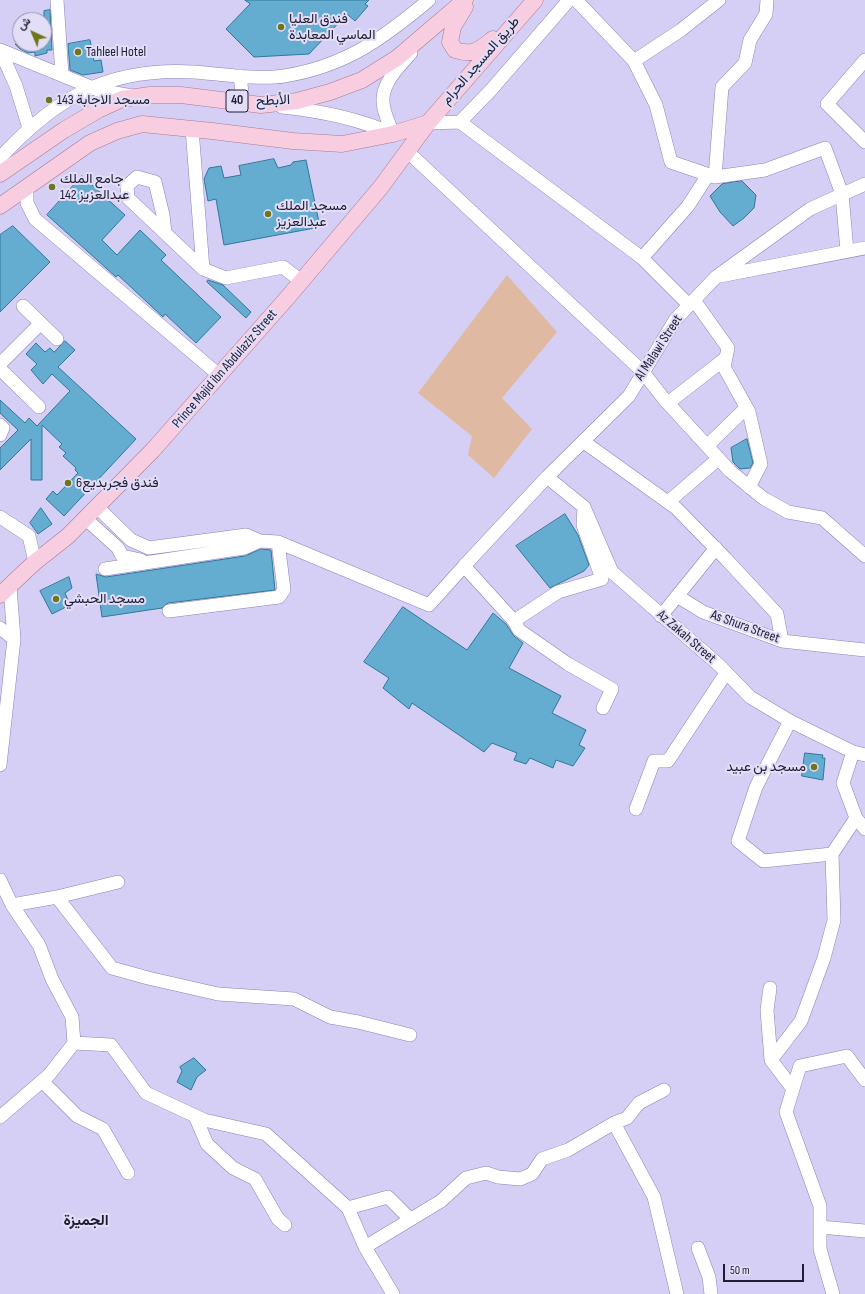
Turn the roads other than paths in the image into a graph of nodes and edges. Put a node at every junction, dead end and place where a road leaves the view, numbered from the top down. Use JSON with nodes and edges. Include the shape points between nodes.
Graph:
{"nodes":[{"id":1,"x":57,"y":0,"type":"edge"},
{"id":2,"x":430,"y":0,"type":"edge"},
{"id":3,"x":467,"y":0,"type":"edge"},
{"id":4,"x":535,"y":0,"type":"edge"},
{"id":5,"x":569,"y":0,"type":"edge"},
{"id":6,"x":576,"y":0,"type":"edge"},
{"id":7,"x":719,"y":0,"type":"edge"},
{"id":8,"x":768,"y":0,"type":"edge"},
{"id":9,"x":513,"y":24,"type":"junction"},
{"id":10,"x":426,"y":34,"type":"junction"},
{"id":11,"x":0,"y":50,"type":"edge"},
{"id":12,"x":865,"y":60,"type":"edge"},
{"id":13,"x":634,"y":61,"type":"junction"},
{"id":14,"x":62,"y":75,"type":"junction"},
{"id":15,"x":240,"y":76,"type":"junction"},
{"id":16,"x":91,"y":87,"type":"junction"},
{"id":17,"x":136,"y":97,"type":"junction"},
{"id":18,"x":243,"y":101,"type":"junction"},
{"id":19,"x":261,"y":105,"type":"junction"},
{"id":20,"x":460,"y":122,"type":"junction"},
{"id":21,"x":428,"y":123,"type":"junction"},
{"id":22,"x":29,"y":128,"type":"junction"},
{"id":23,"x":192,"y":129,"type":"junction"},
{"id":24,"x":393,"y":134,"type":"junction"},
{"id":25,"x":865,"y":142,"type":"edge"},
{"id":26,"x":407,"y":151,"type":"junction"},
{"id":27,"x":0,"y":158,"type":"edge"},
{"id":28,"x":0,"y":174,"type":"edge"},
{"id":29,"x":712,"y":176,"type":"junction"},
{"id":30,"x":865,"y":184,"type":"edge"},
{"id":31,"x":27,"y":187,"type":"junction"},
{"id":32,"x":842,"y":194,"type":"junction"},
{"id":33,"x":0,"y":206,"type":"edge"},
{"id":34,"x":165,"y":232,"type":"dead end"},
{"id":35,"x":865,"y":248,"type":"edge"},
{"id":36,"x":847,"y":251,"type":"junction"},
{"id":37,"x":642,"y":258,"type":"junction"},
{"id":38,"x":203,"y":269,"type":"junction"},
{"id":39,"x":716,"y":277,"type":"junction"},
{"id":40,"x":301,"y":281,"type":"junction"},
{"id":41,"x":691,"y":303,"type":"junction"},
{"id":42,"x":23,"y":306,"type":"dead end"},
{"id":43,"x":41,"y":323,"type":"junction"},
{"id":44,"x":57,"y":339,"type":"dead end"},
{"id":45,"x":726,"y":358,"type":"junction"},
{"id":46,"x":0,"y":364,"type":"edge"},
{"id":47,"x":0,"y":369,"type":"edge"},
{"id":48,"x":643,"y":372,"type":"junction"},
{"id":49,"x":219,"y":375,"type":"junction"},
{"id":50,"x":668,"y":403,"type":"junction"},
{"id":51,"x":39,"y":406,"type":"dead end"},
{"id":52,"x":746,"y":408,"type":"junction"},
{"id":53,"x":0,"y":425,"type":"edge"},
{"id":54,"x":0,"y":435,"type":"edge"},
{"id":55,"x":584,"y":442,"type":"junction"},
{"id":56,"x":708,"y":446,"type":"junction"},
{"id":57,"x":718,"y":459,"type":"junction"},
{"id":58,"x":547,"y":477,"type":"junction"},
{"id":59,"x":749,"y":487,"type":"junction"},
{"id":60,"x":668,"y":502,"type":"junction"},
{"id":61,"x":584,"y":507,"type":"junction"},
{"id":62,"x":98,"y":508,"type":"junction"},
{"id":63,"x":0,"y":517,"type":"edge"},
{"id":64,"x":86,"y":519,"type":"junction"},
{"id":65,"x":260,"y":541,"type":"junction"},
{"id":66,"x":278,"y":542,"type":"junction"},
{"id":67,"x":716,"y":548,"type":"junction"},
{"id":68,"x":865,"y":556,"type":"edge"},
{"id":69,"x":35,"y":562,"type":"junction"},
{"id":70,"x":151,"y":562,"type":"junction"},
{"id":71,"x":464,"y":566,"type":"junction"},
{"id":72,"x":105,"y":569,"type":"dead end"},
{"id":73,"x":5,"y":591,"type":"edge"},
{"id":74,"x":677,"y":596,"type":"junction"},
{"id":75,"x":169,"y":612,"type":"dead end"},
{"id":76,"x":661,"y":616,"type":"junction"},
{"id":77,"x":514,"y":621,"type":"junction"},
{"id":78,"x":0,"y":628,"type":"edge"},
{"id":79,"x":14,"y":639,"type":"junction"},
{"id":80,"x":782,"y":641,"type":"junction"},
{"id":81,"x":865,"y":650,"type":"edge"},
{"id":82,"x":726,"y":673,"type":"junction"},
{"id":83,"x":603,"y":708,"type":"dead end"},
{"id":84,"x":790,"y":721,"type":"junction"},
{"id":85,"x":859,"y":754,"type":"edge"},
{"id":86,"x":0,"y":766,"type":"edge"},
{"id":87,"x":636,"y":809,"type":"dead end"},
{"id":88,"x":856,"y":818,"type":"junction"},
{"id":89,"x":865,"y":829,"type":"edge"},
{"id":90,"x":832,"y":854,"type":"junction"},
{"id":91,"x":0,"y":880,"type":"edge"},
{"id":92,"x":118,"y":882,"type":"dead end"},
{"id":93,"x":57,"y":897,"type":"junction"},
{"id":94,"x":12,"y":906,"type":"junction"},
{"id":95,"x":770,"y":988,"type":"dead end"},
{"id":96,"x":410,"y":1035,"type":"dead end"},
{"id":97,"x":74,"y":1043,"type":"junction"},
{"id":98,"x":771,"y":1060,"type":"junction"},
{"id":99,"x":865,"y":1080,"type":"edge"},
{"id":100,"x":42,"y":1081,"type":"junction"},
{"id":101,"x":793,"y":1089,"type":"junction"},
{"id":102,"x":664,"y":1090,"type":"dead end"},
{"id":103,"x":195,"y":1116,"type":"junction"},
{"id":104,"x":0,"y":1117,"type":"edge"},
{"id":105,"x":614,"y":1123,"type":"junction"},
{"id":106,"x":128,"y":1173,"type":"dead end"},
{"id":107,"x":348,"y":1208,"type":"junction"},
{"id":108,"x":410,"y":1219,"type":"junction"},
{"id":109,"x":285,"y":1225,"type":"dead end"},
{"id":110,"x":820,"y":1227,"type":"junction"},
{"id":111,"x":865,"y":1231,"type":"edge"},
{"id":112,"x":365,"y":1247,"type":"junction"},
{"id":113,"x":698,"y":1248,"type":"dead end"},
{"id":114,"x":393,"y":1294,"type":"edge"},
{"id":115,"x":677,"y":1294,"type":"edge"},
{"id":116,"x":711,"y":1294,"type":"edge"},
{"id":117,"x":833,"y":1294,"type":"edge"}],
"edges":[{"from":1,"to":14,"type":"street"},
{"from":2,"to":15,"type":"street","via":[[368,46],[339,62],[282,77]]},
{"from":3,"to":9,"type":"main road","via":[[453,27],[450,42],[455,50],[465,53],[478,50]]},
{"from":3,"to":10,"type":"main road","name":"الأبطح","number":"40"},
{"from":4,"to":9,"type":"main road","name":"طريق المسجد الحرام"},
{"from":5,"to":20,"type":"street"},
{"from":6,"to":13,"type":"street"},
{"from":7,"to":13,"type":"street","via":[[681,30]]},
{"from":8,"to":29,"type":"street","via":[[766,14],[750,40],[745,63],[722,87]]},
{"from":9,"to":21,"type":"main road","name":"طريق المسجد الحرام"},
{"from":10,"to":19,"type":"main road","name":"الأبطح","number":"40","via":[[397,58],[362,80],[296,101]]},
{"from":10,"to":24,"type":"street","via":[[389,81],[383,99],[384,111]]},
{"from":11,"to":14,"type":"street"},
{"from":11,"to":22,"type":"street","via":[[16,86]]},
{"from":12,"to":25,"type":"street","via":[[827,104]]},
{"from":13,"to":29,"type":"street","via":[[656,105],[671,162]]},
{"from":14,"to":16,"type":"street"},
{"from":15,"to":16,"type":"street","via":[[167,71],[131,75]]},
{"from":15,"to":18,"type":"street"},
{"from":16,"to":17,"type":"street"},
{"from":16,"to":22,"type":"street","via":[[55,107]]},
{"from":17,"to":18,"type":"main road","name":"الأبطح","number":"40","via":[[181,95]]},
{"from":17,"to":28,"type":"main road","name":"الأبطح","number":"40","via":[[122,99],[98,110]]},
{"from":18,"to":19,"type":"main road","name":"الأبطح","number":"40"},
{"from":19,"to":24,"type":"street","via":[[313,110],[342,116]]},
{"from":20,"to":21,"type":"street"},
{"from":20,"to":37,"type":"street"},
{"from":21,"to":24,"type":"main road"},
{"from":21,"to":26,"type":"main road","name":"Prince Majid ibn Abdulaziz Street"},
{"from":22,"to":27,"type":"street"},
{"from":23,"to":24,"type":"main road","via":[[342,144]]},
{"from":23,"to":31,"type":"main road","via":[[142,124],[117,131],[90,143]]},
{"from":23,"to":38,"type":"street"},
{"from":24,"to":26,"type":"main road"},
{"from":26,"to":40,"type":"main road","name":"Prince Majid ibn Abdulaziz Street","via":[[381,187]]},
{"from":26,"to":48,"type":"street"},
{"from":29,"to":32,"type":"street","via":[[765,170],[825,148]]},
{"from":29,"to":37,"type":"street"},
{"from":30,"to":32,"type":"street","name":"Al Malawi Street"},
{"from":31,"to":33,"type":"main road"},
{"from":31,"to":49,"type":"street","via":[[27,203],[35,219]]},
{"from":32,"to":36,"type":"street"},
{"from":32,"to":39,"type":"street","name":"Al Malawi Street","via":[[810,209]]},
{"from":34,"to":38,"type":"street"},
{"from":35,"to":36,"type":"street"},
{"from":36,"to":39,"type":"street"},
{"from":37,"to":41,"type":"street"},
{"from":38,"to":40,"type":"street","via":[[226,278],[283,267]]},
{"from":39,"to":41,"type":"street","name":"Al Malawi Street"},
{"from":40,"to":49,"type":"main road","name":"Prince Majid ibn Abdulaziz Street"},
{"from":41,"to":45,"type":"street","via":[[728,348]]},
{"from":41,"to":48,"type":"street","name":"Al Malawi Street","via":[[675,320]]},
{"from":42,"to":43,"type":"street"},
{"from":43,"to":44,"type":"street"},
{"from":43,"to":46,"type":"street"},
{"from":45,"to":50,"type":"street"},
{"from":45,"to":52,"type":"street","via":[[724,367]]},
{"from":47,"to":51,"type":"street"},
{"from":48,"to":50,"type":"street"},
{"from":48,"to":55,"type":"street","name":"Al Malawi Street","via":[[629,396]]},
{"from":49,"to":62,"type":"main road","name":"Prince Majid ibn Abdulaziz Street"},
{"from":50,"to":56,"type":"street"},
{"from":52,"to":56,"type":"street"},
{"from":52,"to":59,"type":"street","via":[[761,464]]},
{"from":53,"to":54,"type":"street","via":[[3,428]]},
{"from":55,"to":58,"type":"street","name":"Al Malawi Street"},
{"from":55,"to":60,"type":"street"},
{"from":56,"to":57,"type":"street"},
{"from":57,"to":59,"type":"street"},
{"from":57,"to":60,"type":"street"},
{"from":58,"to":61,"type":"street","name":"Az Zakah Street"},
{"from":58,"to":71,"type":"street","name":"Al Malawi Street"},
{"from":59,"to":68,"type":"street","via":[[788,512],[822,518]]},
{"from":60,"to":67,"type":"street"},
{"from":61,"to":76,"type":"street","name":"Az Zakah Street","via":[[612,572]]},
{"from":61,"to":77,"type":"street","via":[[583,525],[602,579],[558,592]]},
{"from":62,"to":64,"type":"main road","name":"Prince Majid ibn Abdulaziz Street"},
{"from":62,"to":65,"type":"street","via":[[131,540],[149,548],[246,536]]},
{"from":63,"to":69,"type":"street","via":[[29,536]]},
{"from":64,"to":69,"type":"main road","name":"Prince Majid ibn Abdulaziz Street"},
{"from":64,"to":70,"type":"street","via":[[118,548],[122,556]]},
{"from":65,"to":66,"type":"street"},
{"from":65,"to":70,"type":"street","via":[[244,548]]},
{"from":66,"to":71,"type":"street","name":"Al Malawi Street","via":[[429,605]]},
{"from":66,"to":75,"type":"street","via":[[284,590],[279,597]]},
{"from":67,"to":74,"type":"street"},
{"from":67,"to":80,"type":"street","via":[[776,614]]},
{"from":69,"to":73,"type":"main road","name":"Prince Majid ibn Abdulaziz Street"},
{"from":70,"to":72,"type":"street"},
{"from":71,"to":77,"type":"street"},
{"from":73,"to":79,"type":"street"},
{"from":74,"to":76,"type":"street"},
{"from":74,"to":80,"type":"street","name":"As Shura Street","via":[[703,612]]},
{"from":76,"to":82,"type":"street","name":"Az Zakah Street"},
{"from":77,"to":83,"type":"street","via":[[519,630],[568,664],[612,689]]},
{"from":78,"to":79,"type":"street"},
{"from":79,"to":86,"type":"street"},
{"from":80,"to":81,"type":"street","name":"As Shura Street"},
{"from":82,"to":84,"type":"street","name":"Az Zakah Street","via":[[750,697]]},
{"from":82,"to":87,"type":"street","via":[[668,761],[654,761]]},
{"from":84,"to":85,"type":"street","name":"Az Zakah Street"},
{"from":84,"to":90,"type":"street","via":[[756,787],[738,841],[763,861]]},
{"from":85,"to":88,"type":"street","via":[[843,783]]},
{"from":88,"to":89,"type":"street"},
{"from":88,"to":90,"type":"street"},
{"from":90,"to":98,"type":"street","via":[[834,920],[824,958],[801,1022]]},
{"from":91,"to":94,"type":"street"},
{"from":92,"to":93,"type":"street"},
{"from":93,"to":94,"type":"street"},
{"from":93,"to":96,"type":"street","via":[[112,968],[218,994],[294,999],[330,1017]]},
{"from":94,"to":97,"type":"street","via":[[39,945],[52,979],[72,1017]]},
{"from":95,"to":98,"type":"street","via":[[767,1010]]},
{"from":97,"to":100,"type":"street"},
{"from":97,"to":103,"type":"street","via":[[112,1045],[146,1093]]},
{"from":98,"to":101,"type":"street"},
{"from":99,"to":101,"type":"street","via":[[847,1056],[800,1066]]},
{"from":100,"to":104,"type":"street"},
{"from":100,"to":106,"type":"street","via":[[77,1116],[103,1129]]},
{"from":101,"to":110,"type":"street","via":[[786,1112],[820,1206]]},
{"from":102,"to":105,"type":"street","via":[[639,1103],[627,1118]]},
{"from":103,"to":107,"type":"street","via":[[266,1134]]},
{"from":103,"to":109,"type":"street","via":[[207,1144],[233,1168],[255,1179],[278,1219]]},
{"from":105,"to":108,"type":"street","via":[[568,1150],[542,1159],[532,1174],[520,1179],[486,1173],[466,1178],[441,1202]]},
{"from":105,"to":115,"type":"street","via":[[654,1197]]},
{"from":107,"to":108,"type":"street","via":[[388,1197]]},
{"from":107,"to":112,"type":"street"},
{"from":108,"to":112,"type":"street"},
{"from":110,"to":111,"type":"street"},
{"from":110,"to":117,"type":"street","via":[[820,1249]]},
{"from":112,"to":114,"type":"street"},
{"from":113,"to":116,"type":"street","via":[[709,1277]]}]}
